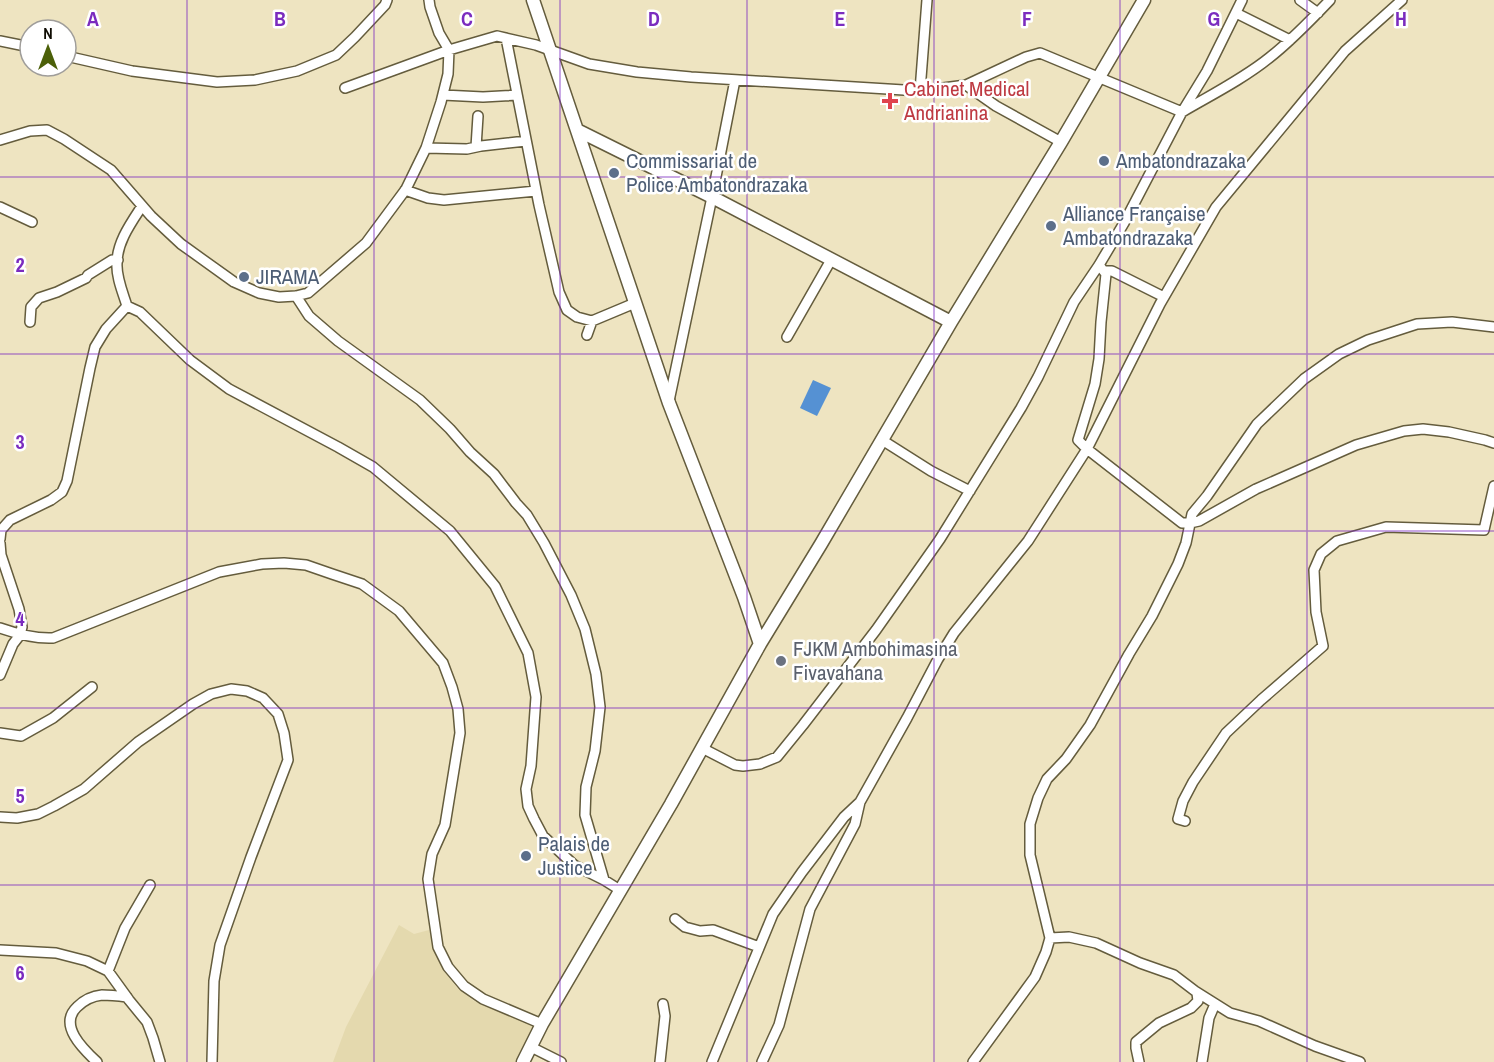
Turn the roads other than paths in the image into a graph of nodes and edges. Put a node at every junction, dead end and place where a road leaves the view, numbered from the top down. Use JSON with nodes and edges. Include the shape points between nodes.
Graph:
{"nodes":[{"id":1,"x":387,"y":0,"type":"edge"},
{"id":2,"x":429,"y":0,"type":"edge"},
{"id":3,"x":533,"y":0,"type":"edge"},
{"id":4,"x":927,"y":0,"type":"edge"},
{"id":5,"x":1144,"y":0,"type":"edge"},
{"id":6,"x":1242,"y":0,"type":"edge"},
{"id":7,"x":1300,"y":0,"type":"edge"},
{"id":8,"x":1330,"y":0,"type":"edge"},
{"id":9,"x":1402,"y":0,"type":"edge"},
{"id":10,"x":1236,"y":13,"type":"junction"},
{"id":11,"x":1318,"y":13,"type":"junction"},
{"id":12,"x":506,"y":38,"type":"junction"},
{"id":13,"x":1290,"y":40,"type":"junction"},
{"id":14,"x":0,"y":41,"type":"edge"},
{"id":15,"x":18,"y":45,"type":"edge"},
{"id":16,"x":449,"y":50,"type":"junction"},
{"id":17,"x":549,"y":51,"type":"junction"},
{"id":18,"x":78,"y":59,"type":"edge"},
{"id":19,"x":1099,"y":78,"type":"junction"},
{"id":20,"x":735,"y":80,"type":"junction"},
{"id":21,"x":966,"y":85,"type":"junction"},
{"id":22,"x":345,"y":88,"type":"dead end"},
{"id":23,"x":920,"y":91,"type":"junction"},
{"id":24,"x":443,"y":95,"type":"junction"},
{"id":25,"x":517,"y":95,"type":"junction"},
{"id":26,"x":1182,"y":112,"type":"junction"},
{"id":27,"x":478,"y":116,"type":"dead end"},
{"id":28,"x":577,"y":130,"type":"junction"},
{"id":29,"x":0,"y":140,"type":"edge"},
{"id":30,"x":526,"y":141,"type":"junction"},
{"id":31,"x":1060,"y":142,"type":"junction"},
{"id":32,"x":476,"y":147,"type":"junction"},
{"id":33,"x":426,"y":148,"type":"junction"},
{"id":34,"x":405,"y":190,"type":"junction"},
{"id":35,"x":536,"y":191,"type":"junction"},
{"id":36,"x":712,"y":197,"type":"junction"},
{"id":37,"x":142,"y":206,"type":"junction"},
{"id":38,"x":0,"y":207,"type":"edge"},
{"id":39,"x":32,"y":222,"type":"dead end"},
{"id":40,"x":118,"y":260,"type":"junction"},
{"id":41,"x":831,"y":260,"type":"junction"},
{"id":42,"x":1101,"y":268,"type":"junction"},
{"id":43,"x":296,"y":296,"type":"junction"},
{"id":44,"x":1164,"y":297,"type":"junction"},
{"id":45,"x":635,"y":303,"type":"junction"},
{"id":46,"x":127,"y":306,"type":"junction"},
{"id":47,"x":592,"y":321,"type":"junction"},
{"id":48,"x":30,"y":322,"type":"dead end"},
{"id":49,"x":951,"y":322,"type":"junction"},
{"id":50,"x":1494,"y":327,"type":"edge"},
{"id":51,"x":587,"y":335,"type":"dead end"},
{"id":52,"x":787,"y":337,"type":"dead end"},
{"id":53,"x":669,"y":403,"type":"junction"},
{"id":54,"x":882,"y":440,"type":"junction"},
{"id":55,"x":1494,"y":443,"type":"edge"},
{"id":56,"x":1087,"y":449,"type":"junction"},
{"id":57,"x":1494,"y":486,"type":"edge"},
{"id":58,"x":970,"y":491,"type":"junction"},
{"id":59,"x":1190,"y":523,"type":"junction"},
{"id":60,"x":0,"y":532,"type":"edge"},
{"id":61,"x":0,"y":543,"type":"edge"},
{"id":62,"x":0,"y":628,"type":"edge"},
{"id":63,"x":20,"y":635,"type":"junction"},
{"id":64,"x":760,"y":644,"type":"junction"},
{"id":65,"x":0,"y":675,"type":"edge"},
{"id":66,"x":93,"y":687,"type":"dead end"},
{"id":67,"x":0,"y":733,"type":"edge"},
{"id":68,"x":702,"y":748,"type":"junction"},
{"id":69,"x":860,"y":802,"type":"junction"},
{"id":70,"x":0,"y":817,"type":"edge"},
{"id":71,"x":1185,"y":821,"type":"dead end"},
{"id":72,"x":604,"y":880,"type":"junction"},
{"id":73,"x":150,"y":885,"type":"dead end"},
{"id":74,"x":620,"y":890,"type":"junction"},
{"id":75,"x":675,"y":919,"type":"dead end"},
{"id":76,"x":1050,"y":938,"type":"junction"},
{"id":77,"x":759,"y":946,"type":"junction"},
{"id":78,"x":0,"y":950,"type":"edge"},
{"id":79,"x":108,"y":971,"type":"junction"},
{"id":80,"x":1197,"y":993,"type":"junction"},
{"id":81,"x":127,"y":997,"type":"junction"},
{"id":82,"x":663,"y":1004,"type":"dead end"},
{"id":83,"x":1215,"y":1004,"type":"junction"},
{"id":84,"x":542,"y":1024,"type":"junction"},
{"id":85,"x":531,"y":1047,"type":"junction"},
{"id":86,"x":97,"y":1062,"type":"edge"},
{"id":87,"x":160,"y":1062,"type":"edge"},
{"id":88,"x":212,"y":1062,"type":"edge"},
{"id":89,"x":523,"y":1062,"type":"edge"},
{"id":90,"x":561,"y":1062,"type":"edge"},
{"id":91,"x":660,"y":1062,"type":"edge"},
{"id":92,"x":712,"y":1062,"type":"edge"},
{"id":93,"x":762,"y":1062,"type":"edge"},
{"id":94,"x":973,"y":1062,"type":"edge"},
{"id":95,"x":1139,"y":1062,"type":"edge"},
{"id":96,"x":1202,"y":1062,"type":"edge"},
{"id":97,"x":1360,"y":1062,"type":"edge"}],
"edges":[{"from":1,"to":18,"type":"street","via":[[336,55],[297,71],[255,80],[218,82],[132,71]]},
{"from":2,"to":16,"type":"street"},
{"from":3,"to":17,"type":"main road"},
{"from":4,"to":23,"type":"street"},
{"from":5,"to":19,"type":"main road"},
{"from":6,"to":10,"type":"street"},
{"from":7,"to":11,"type":"street"},
{"from":8,"to":11,"type":"street"},
{"from":9,"to":44,"type":"street","via":[[1345,51],[1215,207]]},
{"from":10,"to":13,"type":"street"},
{"from":10,"to":26,"type":"street"},
{"from":11,"to":13,"type":"street"},
{"from":12,"to":16,"type":"street","via":[[497,36]]},
{"from":12,"to":17,"type":"street"},
{"from":12,"to":25,"type":"street"},
{"from":13,"to":26,"type":"street","via":[[1269,59]]},
{"from":14,"to":15,"type":"street"},
{"from":16,"to":22,"type":"street"},
{"from":16,"to":24,"type":"street"},
{"from":17,"to":20,"type":"street","via":[[589,64],[637,72]]},
{"from":17,"to":28,"type":"main road"},
{"from":19,"to":21,"type":"street","via":[[1040,53]]},
{"from":19,"to":26,"type":"street"},
{"from":19,"to":31,"type":"main road"},
{"from":20,"to":23,"type":"street"},
{"from":20,"to":36,"type":"street"},
{"from":21,"to":23,"type":"street"},
{"from":21,"to":31,"type":"street"},
{"from":24,"to":25,"type":"street"},
{"from":24,"to":33,"type":"street"},
{"from":25,"to":30,"type":"street"},
{"from":26,"to":42,"type":"street"},
{"from":27,"to":32,"type":"street"},
{"from":28,"to":36,"type":"main road"},
{"from":28,"to":45,"type":"main road"},
{"from":29,"to":37,"type":"street","via":[[47,130],[111,170]]},
{"from":30,"to":32,"type":"street"},
{"from":30,"to":35,"type":"street"},
{"from":31,"to":49,"type":"main road"},
{"from":32,"to":33,"type":"street"},
{"from":33,"to":34,"type":"street"},
{"from":34,"to":35,"type":"street","via":[[444,200]]},
{"from":34,"to":43,"type":"street","via":[[366,243],[309,293]]},
{"from":35,"to":47,"type":"street","via":[[559,292],[567,310]]},
{"from":36,"to":41,"type":"main road"},
{"from":36,"to":53,"type":"street"},
{"from":37,"to":40,"type":"street","via":[[126,231]]},
{"from":37,"to":43,"type":"street","via":[[181,244],[234,282],[259,293]]},
{"from":38,"to":39,"type":"street"},
{"from":40,"to":46,"type":"street"},
{"from":40,"to":48,"type":"street","via":[[39,298],[31,307]]},
{"from":41,"to":49,"type":"main road"},
{"from":41,"to":52,"type":"street"},
{"from":42,"to":44,"type":"street"},
{"from":42,"to":56,"type":"street","via":[[1106,274],[1099,359],[1078,440]]},
{"from":42,"to":58,"type":"street","via":[[1074,302],[1021,408]]},
{"from":43,"to":72,"type":"street","via":[[309,316],[420,400],[450,429],[494,474],[544,543],[585,629],[596,674],[600,707],[585,815]]},
{"from":44,"to":56,"type":"street"},
{"from":45,"to":47,"type":"street"},
{"from":45,"to":53,"type":"main road"},
{"from":46,"to":60,"type":"street","via":[[105,329],[95,347],[68,481],[62,492],[10,520]]},
{"from":46,"to":72,"type":"street","via":[[141,312],[190,360],[229,388],[373,467],[450,531],[495,586],[528,653],[536,697],[526,789],[528,806],[543,836],[574,864]]},
{"from":47,"to":51,"type":"street"},
{"from":49,"to":54,"type":"main road"},
{"from":50,"to":59,"type":"street","via":[[1452,322],[1417,324],[1339,354],[1304,379],[1257,424],[1192,514]]},
{"from":53,"to":64,"type":"main road"},
{"from":54,"to":58,"type":"street"},
{"from":54,"to":64,"type":"main road"},
{"from":55,"to":59,"type":"street","via":[[1449,432],[1404,430],[1356,445]]},
{"from":56,"to":59,"type":"street","via":[[1174,518]]},
{"from":56,"to":69,"type":"street","via":[[1028,541],[954,633]]},
{"from":57,"to":71,"type":"street","via":[[1484,530],[1386,527],[1337,541],[1321,554],[1314,570],[1323,646],[1226,733],[1183,801],[1178,819]]},
{"from":58,"to":68,"type":"street","via":[[876,630],[777,757],[743,766]]},
{"from":59,"to":76,"type":"street","via":[[1179,564],[1152,616],[1090,725],[1047,779],[1038,798],[1030,824],[1030,855]]},
{"from":61,"to":63,"type":"street","via":[[19,609]]},
{"from":62,"to":63,"type":"street"},
{"from":63,"to":65,"type":"street"},
{"from":63,"to":84,"type":"street","via":[[52,638],[219,572],[262,564],[306,565],[362,584],[399,611],[443,663],[458,709],[460,734],[446,822],[432,854],[428,879],[438,947],[464,986],[483,999]]},
{"from":64,"to":68,"type":"main road"},
{"from":66,"to":67,"type":"street","via":[[53,718],[21,736]]},
{"from":68,"to":74,"type":"main road"},
{"from":69,"to":77,"type":"street","via":[[844,817],[773,914]]},
{"from":69,"to":93,"type":"street","via":[[855,824],[810,909],[779,1025]]},
{"from":70,"to":88,"type":"street","via":[[38,814],[84,789],[138,742],[211,694],[231,689],[247,691],[263,699],[278,714],[288,760],[220,945],[214,981]]},
{"from":72,"to":74,"type":"street"},
{"from":73,"to":79,"type":"street","via":[[125,928]]},
{"from":74,"to":84,"type":"main road"},
{"from":75,"to":77,"type":"street","via":[[700,932],[713,930]]},
{"from":76,"to":80,"type":"street","via":[[1069,937],[1096,943],[1174,975]]},
{"from":76,"to":94,"type":"street","via":[[1035,977]]},
{"from":77,"to":92,"type":"street"},
{"from":78,"to":79,"type":"street","via":[[56,953]]},
{"from":79,"to":81,"type":"street"},
{"from":80,"to":83,"type":"street"},
{"from":80,"to":95,"type":"street","via":[[1198,1001],[1191,1008],[1159,1023],[1136,1042]]},
{"from":81,"to":86,"type":"street","via":[[103,995],[85,999],[71,1012],[72,1032]]},
{"from":81,"to":87,"type":"street","via":[[147,1022]]},
{"from":82,"to":91,"type":"street"},
{"from":83,"to":96,"type":"street"},
{"from":83,"to":97,"type":"street"},
{"from":84,"to":85,"type":"main road"},
{"from":85,"to":89,"type":"main road"},
{"from":85,"to":90,"type":"street"}]}
